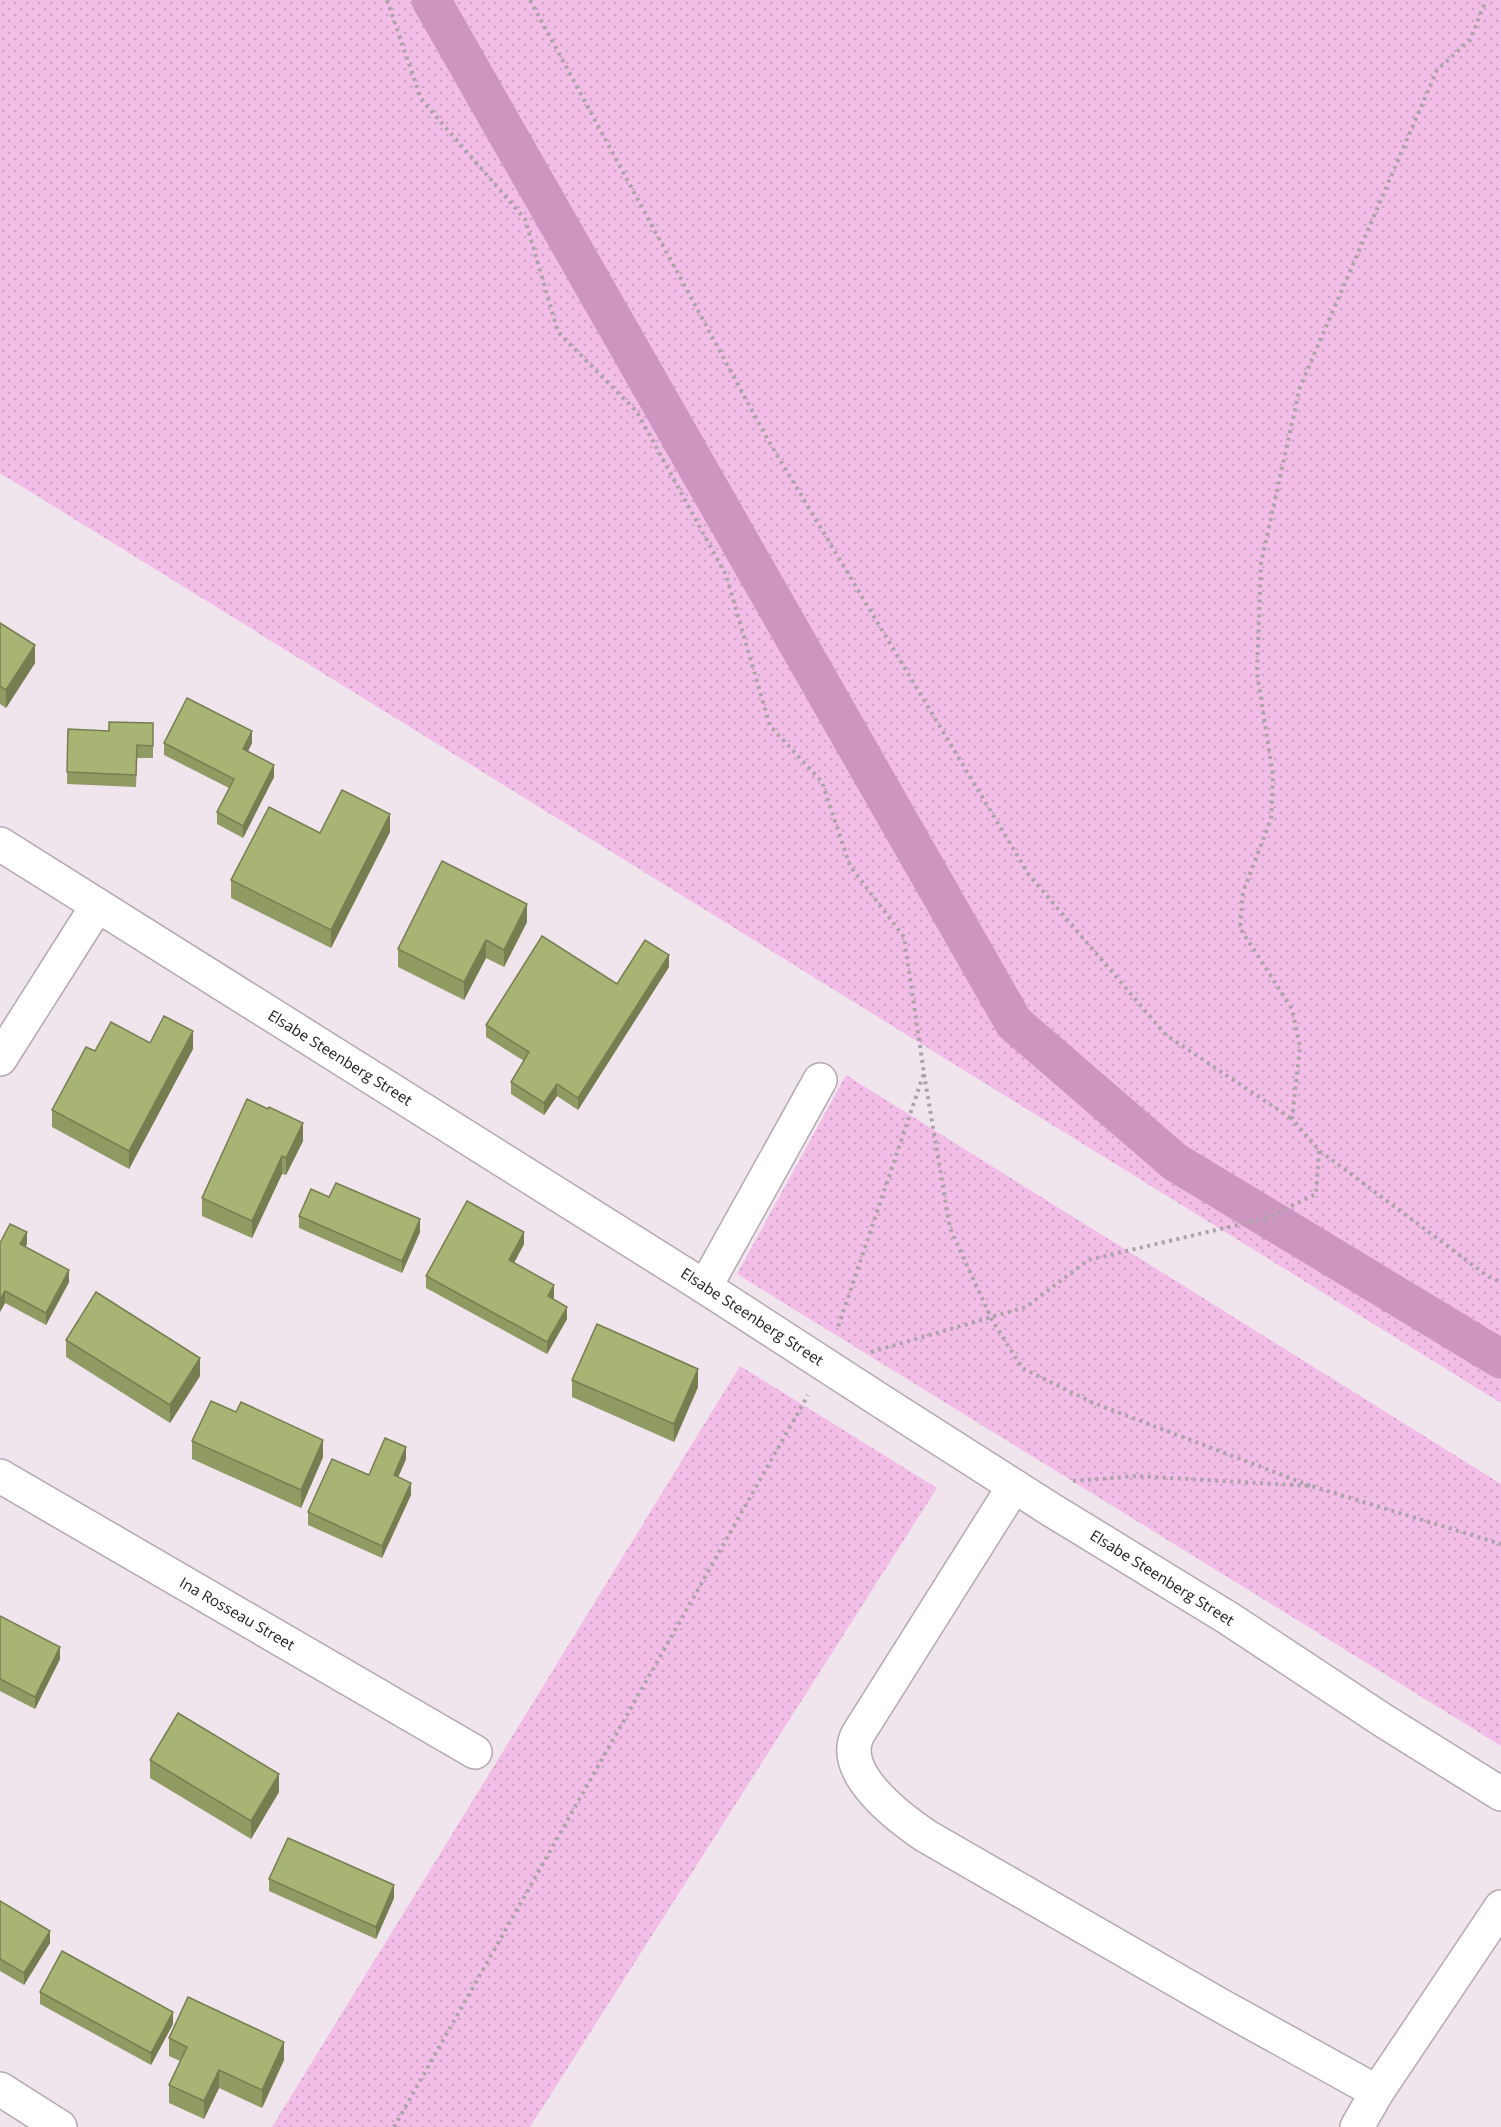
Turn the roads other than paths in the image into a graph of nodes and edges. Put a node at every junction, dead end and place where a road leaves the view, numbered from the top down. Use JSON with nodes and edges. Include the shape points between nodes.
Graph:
{"nodes":[{"id":1,"x":0,"y":844,"type":"edge"},
{"id":2,"x":97,"y":906,"type":"junction"},
{"id":3,"x":0,"y":1059,"type":"edge"},
{"id":4,"x":820,"y":1080,"type":"dead end"},
{"id":5,"x":705,"y":1287,"type":"junction"},
{"id":6,"x":0,"y":1476,"type":"edge"},
{"id":7,"x":1014,"y":1486,"type":"junction"},
{"id":8,"x":475,"y":1752,"type":"dead end"},
{"id":9,"x":1501,"y":1794,"type":"edge"},
{"id":10,"x":1501,"y":1907,"type":"edge"},
{"id":11,"x":0,"y":2089,"type":"edge"},
{"id":12,"x":1377,"y":2092,"type":"junction"},
{"id":13,"x":60,"y":2127,"type":"edge"},
{"id":14,"x":1357,"y":2127,"type":"edge"}],
"edges":[{"from":1,"to":2,"type":"street","name":"Elsabe Steenberg Street"},
{"from":2,"to":3,"type":"street"},
{"from":2,"to":5,"type":"street","name":"Elsabe Steenberg Street"},
{"from":4,"to":5,"type":"street"},
{"from":5,"to":7,"type":"street","name":"Elsabe Steenberg Street"},
{"from":6,"to":8,"type":"street","name":"Ina Rosseau Street"},
{"from":7,"to":9,"type":"street","name":"Elsabe Steenberg Street"},
{"from":7,"to":12,"type":"street","via":[[858,1734],[853,1747],[858,1768],[884,1802],[926,1836]]},
{"from":10,"to":12,"type":"street"},
{"from":11,"to":13,"type":"street"},
{"from":12,"to":14,"type":"street"}]}
